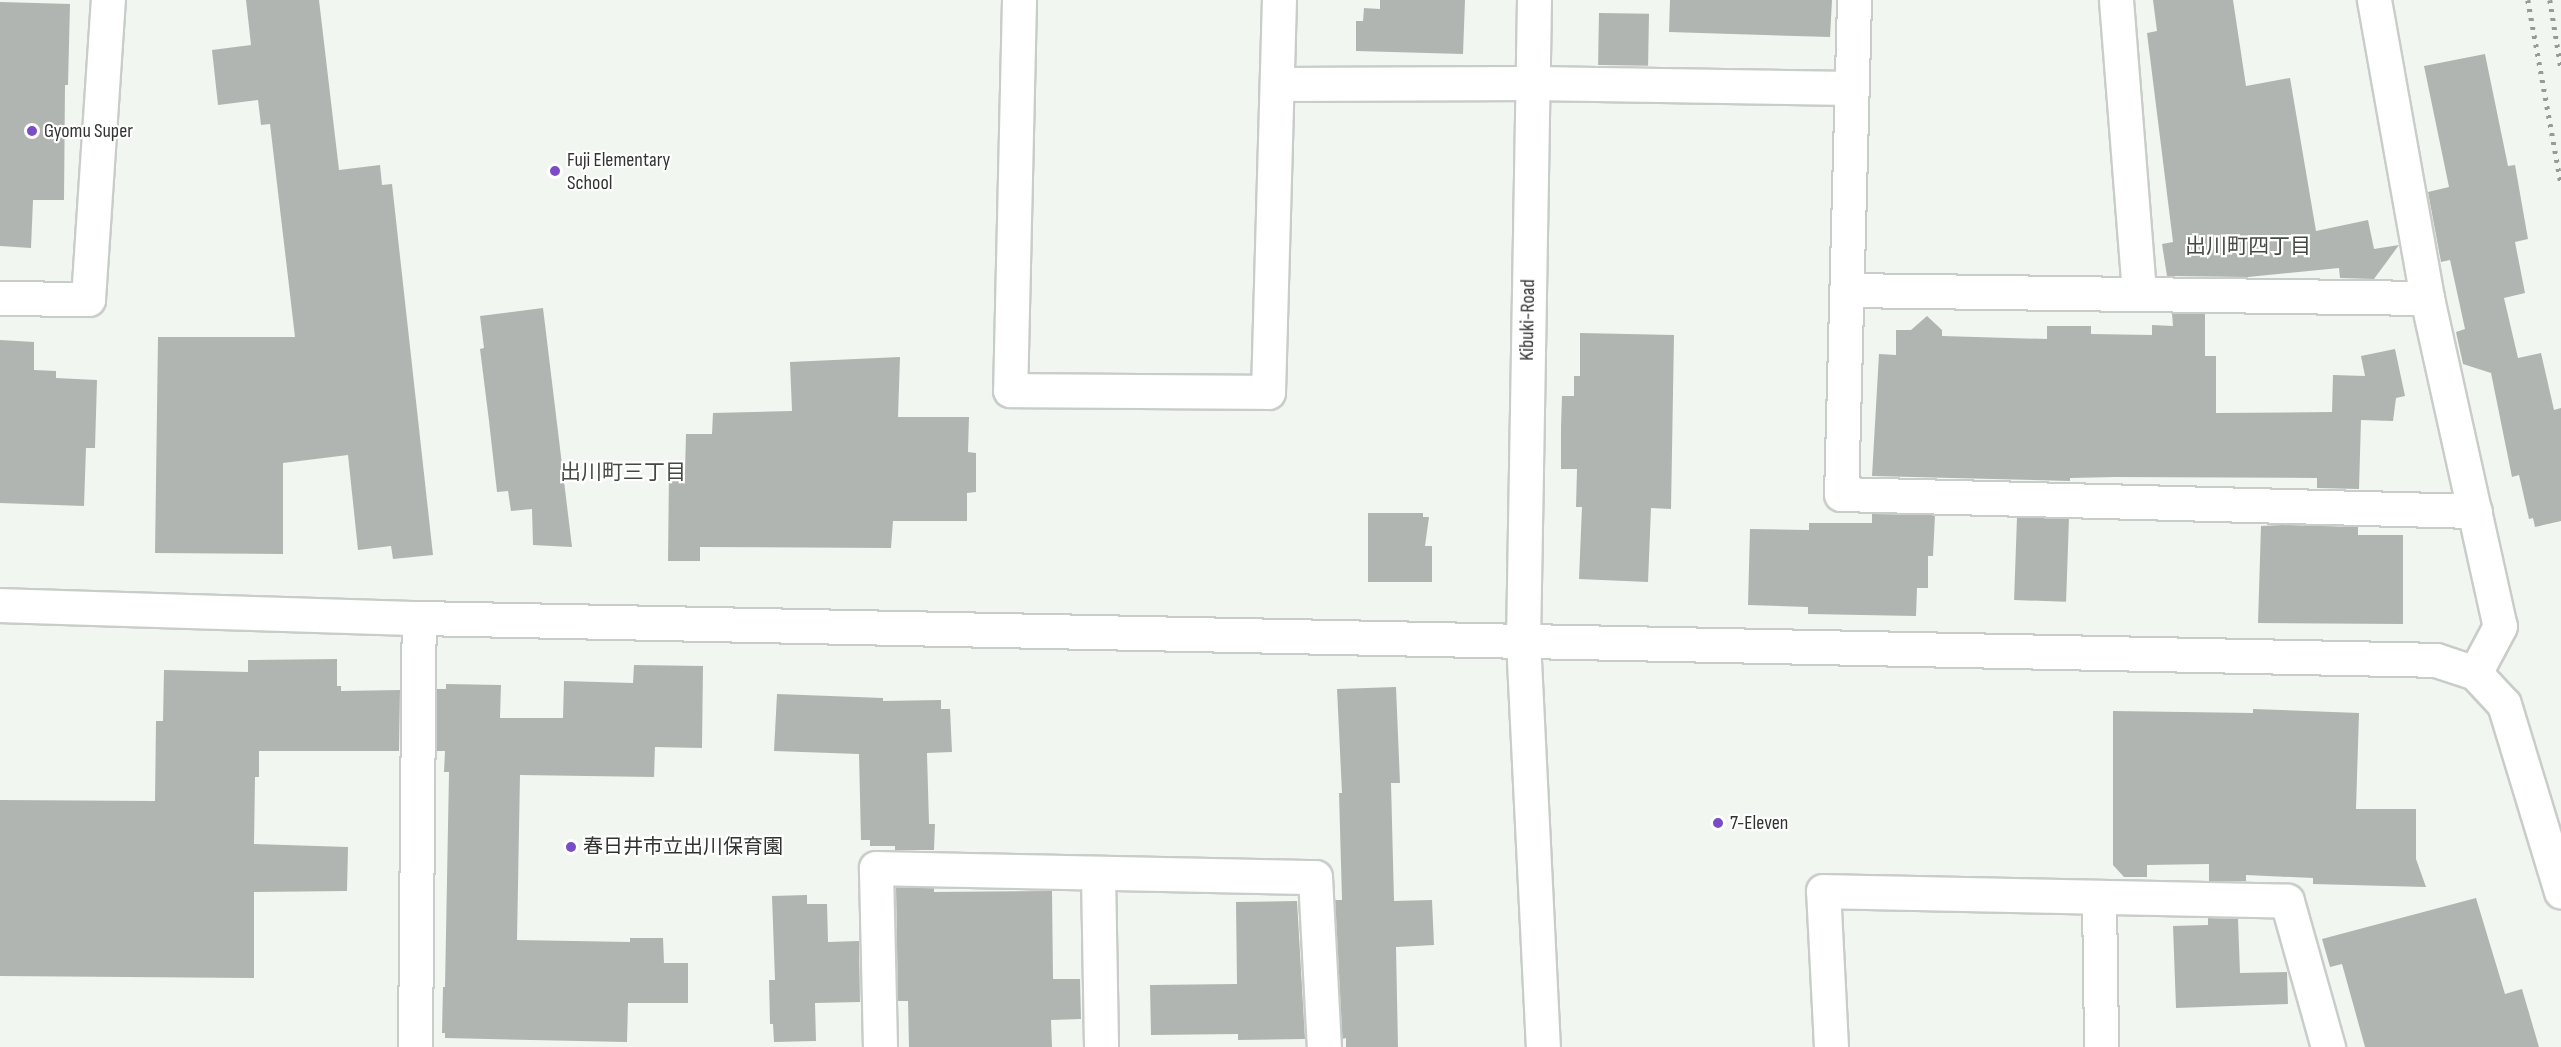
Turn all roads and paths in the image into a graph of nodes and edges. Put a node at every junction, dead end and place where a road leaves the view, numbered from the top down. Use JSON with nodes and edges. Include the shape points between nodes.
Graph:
{"nodes":[{"id":1,"x":108,"y":0,"type":"edge"},
{"id":2,"x":1019,"y":0,"type":"edge"},
{"id":3,"x":1279,"y":0,"type":"edge"},
{"id":4,"x":1534,"y":0,"type":"edge"},
{"id":5,"x":1854,"y":0,"type":"edge"},
{"id":6,"x":2116,"y":0,"type":"edge"},
{"id":7,"x":2374,"y":0,"type":"edge"},
{"id":8,"x":1532,"y":83,"type":"junction"},
{"id":9,"x":1278,"y":84,"type":"junction"},
{"id":10,"x":1852,"y":88,"type":"junction"},
{"id":11,"x":1846,"y":290,"type":"junction"},
{"id":12,"x":2139,"y":293,"type":"junction"},
{"id":13,"x":0,"y":298,"type":"edge"},
{"id":14,"x":2427,"y":298,"type":"junction"},
{"id":15,"x":2475,"y":511,"type":"junction"},
{"id":16,"x":0,"y":605,"type":"edge"},
{"id":17,"x":419,"y":618,"type":"junction"},
{"id":18,"x":1523,"y":640,"type":"junction"},
{"id":19,"x":2475,"y":673,"type":"junction"},
{"id":20,"x":1098,"y":873,"type":"junction"},
{"id":21,"x":2561,"y":892,"type":"edge"},
{"id":22,"x":2099,"y":898,"type":"junction"},
{"id":23,"x":415,"y":1047,"type":"edge"},
{"id":24,"x":880,"y":1047,"type":"edge"},
{"id":25,"x":1101,"y":1047,"type":"edge"},
{"id":26,"x":1324,"y":1047,"type":"edge"},
{"id":27,"x":1543,"y":1047,"type":"edge"},
{"id":28,"x":1831,"y":1047,"type":"edge"},
{"id":29,"x":2101,"y":1047,"type":"edge"},
{"id":30,"x":2328,"y":1047,"type":"edge"}],
"edges":[{"from":1,"to":13,"type":"street","via":[[88,299]]},
{"from":2,"to":9,"type":"street","via":[[1010,390],[1268,392]]},
{"from":3,"to":9,"type":"street"},
{"from":4,"to":8,"type":"street","name":"Kibuki-Road"},
{"from":5,"to":10,"type":"street"},
{"from":6,"to":12,"type":"street"},
{"from":7,"to":14,"type":"street"},
{"from":8,"to":9,"type":"street"},
{"from":8,"to":10,"type":"street"},
{"from":8,"to":18,"type":"street","name":"Kibuki-Road"},
{"from":10,"to":11,"type":"street"},
{"from":11,"to":12,"type":"street"},
{"from":11,"to":15,"type":"street","via":[[1841,494]]},
{"from":12,"to":14,"type":"street"},
{"from":14,"to":15,"type":"street"},
{"from":15,"to":19,"type":"street","via":[[2500,626]]},
{"from":16,"to":17,"type":"street"},
{"from":17,"to":18,"type":"street"},
{"from":17,"to":23,"type":"street"},
{"from":18,"to":19,"type":"street","via":[[2436,660]]},
{"from":18,"to":27,"type":"street","name":"Kibuki-Road"},
{"from":19,"to":21,"type":"street","via":[[2504,704]]},
{"from":20,"to":24,"type":"street","via":[[876,868]]},
{"from":20,"to":25,"type":"street"},
{"from":20,"to":26,"type":"street","via":[[1315,877]]},
{"from":22,"to":28,"type":"street","via":[[1823,891]]},
{"from":22,"to":29,"type":"street"},
{"from":22,"to":30,"type":"street","via":[[2287,901]]}]}
